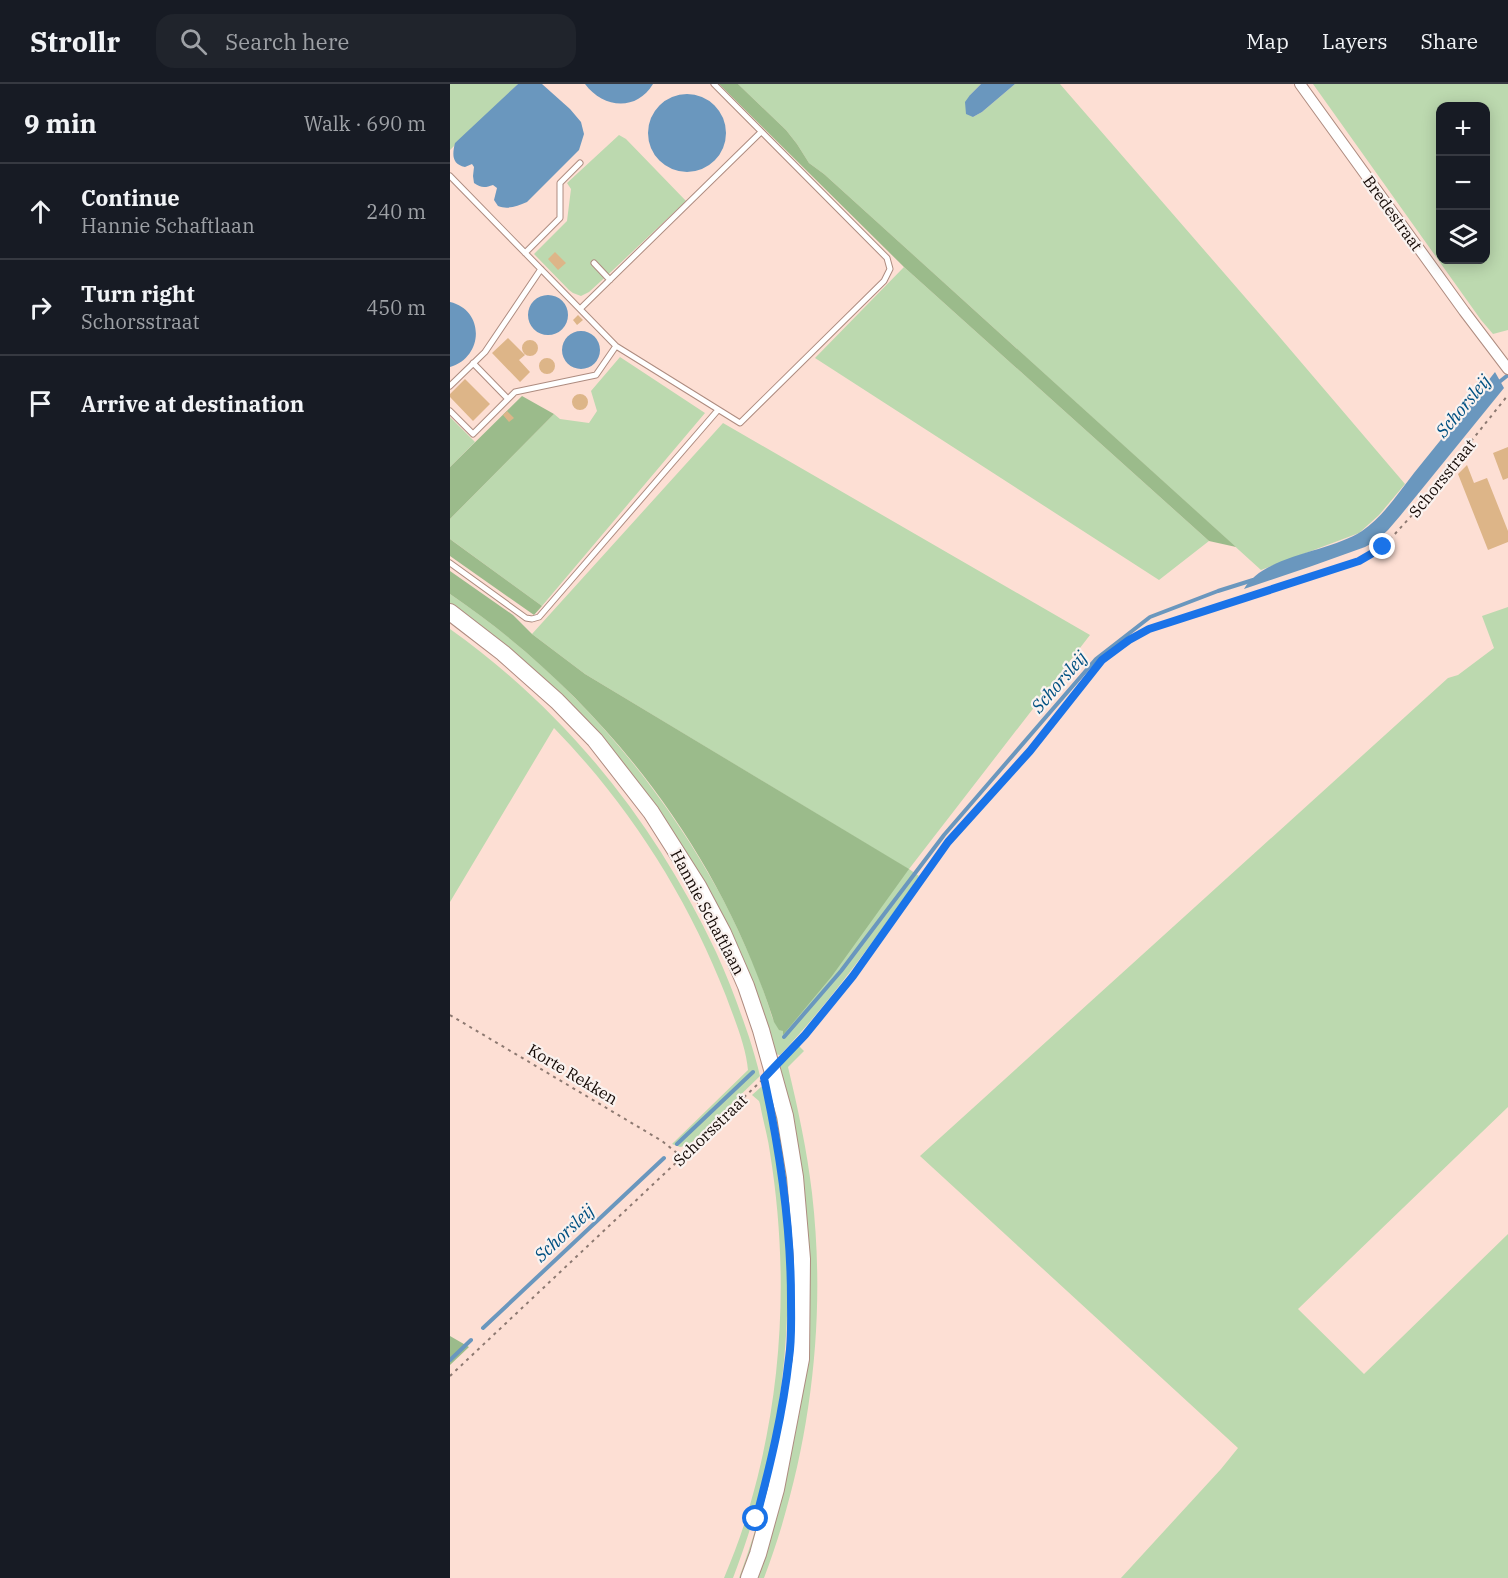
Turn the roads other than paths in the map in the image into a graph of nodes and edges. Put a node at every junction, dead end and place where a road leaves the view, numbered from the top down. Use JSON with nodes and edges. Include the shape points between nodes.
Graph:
{"nodes":[{"id":1,"x":714,"y":84,"type":"edge"},
{"id":2,"x":1300,"y":84,"type":"edge"},
{"id":3,"x":761,"y":132,"type":"junction"},
{"id":4,"x":580,"y":163,"type":"dead end"},
{"id":5,"x":450,"y":176,"type":"edge"},
{"id":6,"x":525,"y":253,"type":"junction"},
{"id":7,"x":594,"y":262,"type":"dead end"},
{"id":8,"x":541,"y":269,"type":"junction"},
{"id":9,"x":610,"y":280,"type":"junction"},
{"id":10,"x":580,"y":309,"type":"junction"},
{"id":11,"x":616,"y":346,"type":"junction"},
{"id":12,"x":1503,"y":352,"type":"edge"},
{"id":13,"x":473,"y":363,"type":"junction"},
{"id":14,"x":1508,"y":369,"type":"edge"},
{"id":15,"x":450,"y":386,"type":"edge"},
{"id":16,"x":508,"y":399,"type":"junction"},
{"id":17,"x":718,"y":410,"type":"junction"},
{"id":18,"x":450,"y":411,"type":"edge"},
{"id":19,"x":450,"y":563,"type":"edge"},
{"id":20,"x":450,"y":612,"type":"edge"},
{"id":21,"x":749,"y":1578,"type":"edge"}],
"edges":[{"from":1,"to":3,"type":"lane"},
{"from":2,"to":12,"type":"street","name":"Bredestraat","via":[[1457,302]]},
{"from":3,"to":9,"type":"lane"},
{"from":3,"to":17,"type":"lane","via":[[887,258],[890,269],[884,280],[740,423]]},
{"from":4,"to":6,"type":"lane","via":[[560,183],[560,218]]},
{"from":5,"to":6,"type":"lane"},
{"from":6,"to":8,"type":"lane"},
{"from":7,"to":9,"type":"lane"},
{"from":8,"to":10,"type":"lane"},
{"from":8,"to":13,"type":"lane","via":[[485,352]]},
{"from":9,"to":10,"type":"lane"},
{"from":10,"to":11,"type":"lane"},
{"from":11,"to":16,"type":"lane","via":[[596,375],[515,392]]},
{"from":11,"to":17,"type":"lane"},
{"from":12,"to":14,"type":"street","name":"Bredestraat"},
{"from":13,"to":15,"type":"lane"},
{"from":13,"to":16,"type":"lane"},
{"from":16,"to":18,"type":"lane","via":[[472,434]]},
{"from":17,"to":19,"type":"lane","via":[[539,616],[532,619],[522,615]]},
{"from":20,"to":21,"type":"main road","name":"Hannie Schaftlaan","via":[[557,701],[595,740],[651,812],[723,933],[761,1030],[768,1073],[785,1116],[796,1189],[802,1259],[801,1359],[778,1480]]}]}
